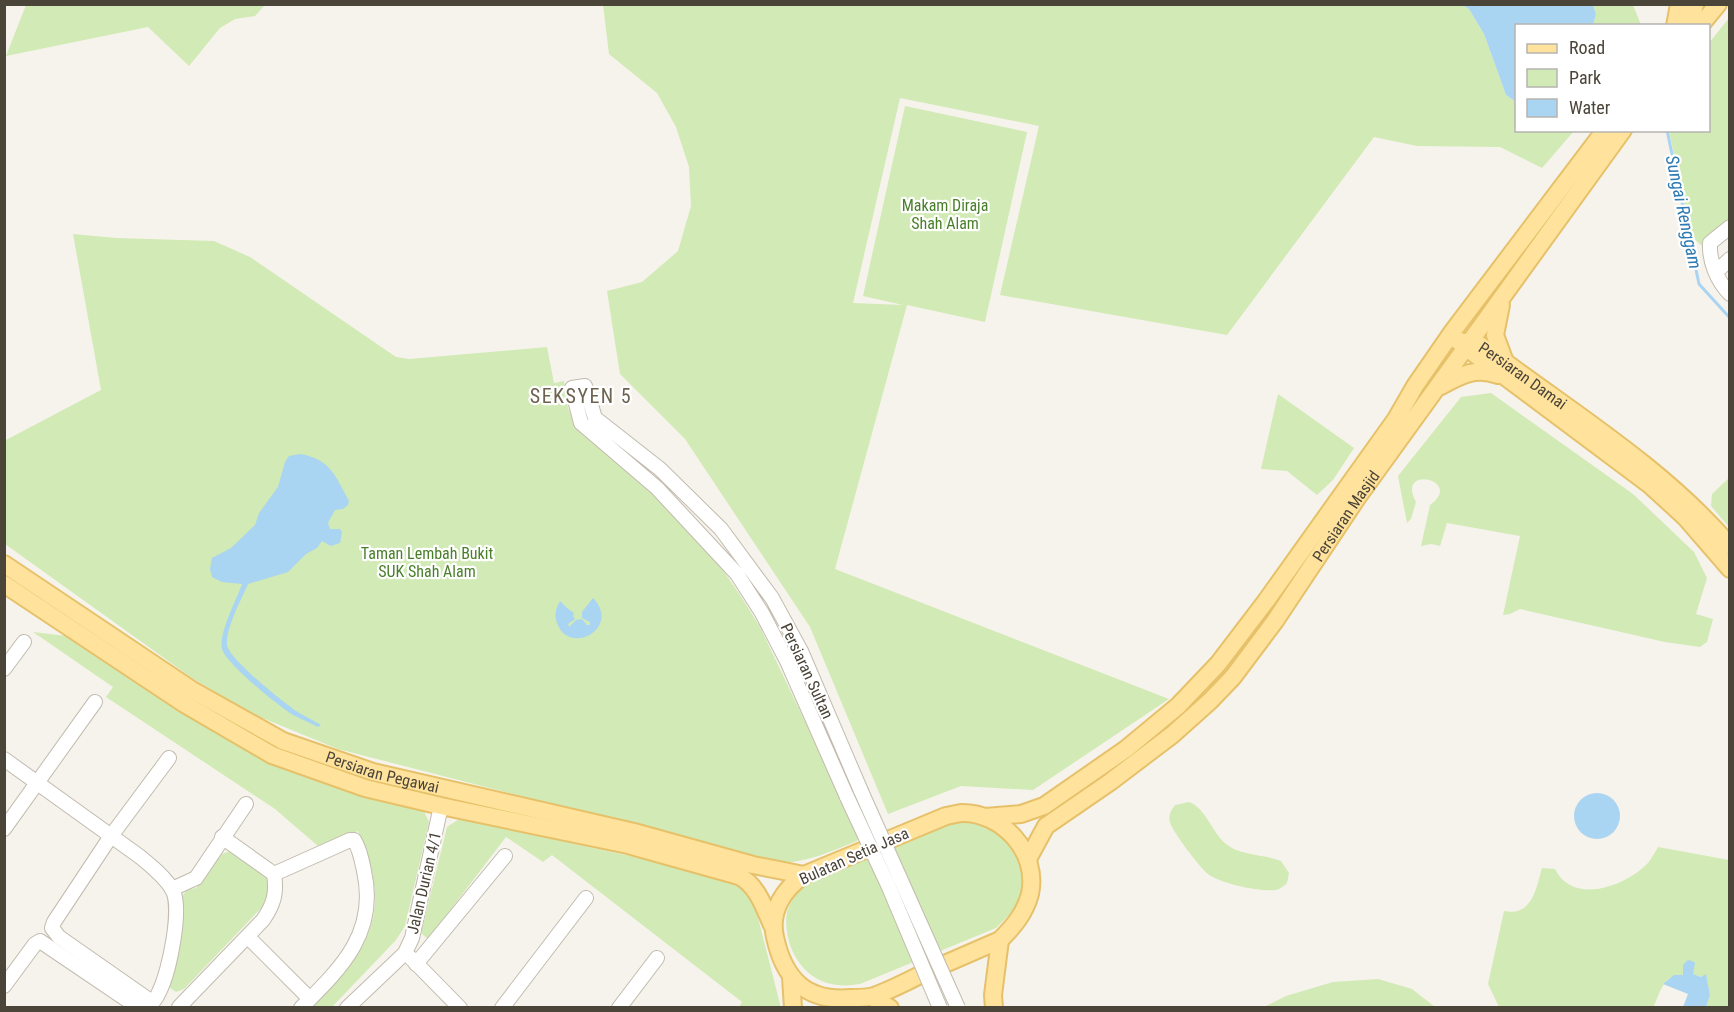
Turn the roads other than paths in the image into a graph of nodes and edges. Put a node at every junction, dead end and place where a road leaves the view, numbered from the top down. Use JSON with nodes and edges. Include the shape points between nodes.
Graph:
{"nodes":[{"id":1,"x":1695,"y":4,"type":"edge"},
{"id":2,"x":1718,"y":4,"type":"edge"},
{"id":3,"x":1690,"y":24,"type":"edge"},
{"id":4,"x":1702,"y":24,"type":"edge"},
{"id":5,"x":1604,"y":132,"type":"edge"},
{"id":6,"x":1622,"y":132,"type":"edge"},
{"id":7,"x":1730,"y":227,"type":"edge"},
{"id":8,"x":1730,"y":259,"type":"edge"},
{"id":9,"x":1716,"y":272,"type":"junction"},
{"id":10,"x":1492,"y":282,"type":"junction"},
{"id":11,"x":1730,"y":294,"type":"edge"},
{"id":12,"x":1502,"y":300,"type":"junction"},
{"id":13,"x":1468,"y":342,"type":"junction"},
{"id":14,"x":1505,"y":370,"type":"junction"},
{"id":15,"x":1440,"y":386,"type":"junction"},
{"id":16,"x":1396,"y":419,"type":"junction"},
{"id":17,"x":1687,"y":510,"type":"junction"},
{"id":18,"x":1730,"y":546,"type":"edge"},
{"id":19,"x":4,"y":564,"type":"edge"},
{"id":20,"x":1730,"y":569,"type":"edge"},
{"id":21,"x":6,"y":586,"type":"edge"},
{"id":22,"x":24,"y":642,"type":"dead end"},
{"id":23,"x":4,"y":669,"type":"edge"},
{"id":24,"x":95,"y":702,"type":"dead end"},
{"id":25,"x":169,"y":758,"type":"dead end"},
{"id":26,"x":4,"y":759,"type":"edge"},
{"id":27,"x":37,"y":784,"type":"junction"},
{"id":28,"x":246,"y":804,"type":"dead end"},
{"id":29,"x":441,"y":806,"type":"junction"},
{"id":30,"x":985,"y":817,"type":"junction"},
{"id":31,"x":4,"y":829,"type":"edge"},
{"id":32,"x":111,"y":836,"type":"junction"},
{"id":33,"x":222,"y":837,"type":"junction"},
{"id":34,"x":505,"y":856,"type":"dead end"},
{"id":35,"x":1028,"y":859,"type":"junction"},
{"id":36,"x":274,"y":874,"type":"junction"},
{"id":37,"x":804,"y":875,"type":"junction"},
{"id":38,"x":172,"y":889,"type":"junction"},
{"id":39,"x":586,"y":898,"type":"dead end"},
{"id":40,"x":772,"y":925,"type":"junction"},
{"id":41,"x":248,"y":937,"type":"junction"},
{"id":42,"x":1000,"y":940,"type":"junction"},
{"id":43,"x":405,"y":953,"type":"junction"},
{"id":44,"x":657,"y":958,"type":"dead end"},
{"id":45,"x":416,"y":964,"type":"junction"},
{"id":46,"x":791,"y":977,"type":"junction"},
{"id":47,"x":4,"y":986,"type":"edge"},
{"id":48,"x":872,"y":997,"type":"junction"},
{"id":49,"x":154,"y":1000,"type":"edge"},
{"id":50,"x":305,"y":1003,"type":"edge"},
{"id":51,"x":831,"y":1004,"type":"edge"},
{"id":52,"x":179,"y":1007,"type":"edge"},
{"id":53,"x":139,"y":1008,"type":"edge"},
{"id":54,"x":347,"y":1008,"type":"edge"},
{"id":55,"x":460,"y":1008,"type":"edge"},
{"id":56,"x":502,"y":1008,"type":"edge"},
{"id":57,"x":619,"y":1008,"type":"edge"},
{"id":58,"x":793,"y":1008,"type":"edge"},
{"id":59,"x":890,"y":1008,"type":"edge"},
{"id":60,"x":940,"y":1008,"type":"edge"},
{"id":61,"x":958,"y":1008,"type":"edge"},
{"id":62,"x":994,"y":1008,"type":"edge"}],
"edges":[{"from":1,"to":3,"type":"main road"},
{"from":2,"to":4,"type":"main road"},
{"from":5,"to":10,"type":"main road","name":"Persiaran Masjid"},
{"from":6,"to":12,"type":"main road","name":"Persiaran Masjid"},
{"from":7,"to":9,"type":"street","via":[[1710,243]]},
{"from":8,"to":9,"type":"street"},
{"from":9,"to":11,"type":"street"},
{"from":10,"to":13,"type":"main road","via":[[1470,320]]},
{"from":10,"to":16,"type":"main road","name":"Persiaran Masjid","via":[[1453,331]]},
{"from":12,"to":13,"type":"main road","name":"Persiaran Masjid"},
{"from":12,"to":14,"type":"main road","via":[[1495,335]]},
{"from":13,"to":14,"type":"main road","name":"Persiaran Damai","via":[[1478,344]]},
{"from":13,"to":15,"type":"main road","name":"Persiaran Masjid"},
{"from":13,"to":16,"type":"main road","via":[[1452,345]]},
{"from":14,"to":15,"type":"main road","via":[[1470,372]]},
{"from":14,"to":17,"type":"main road","name":"Persiaran Damai","via":[[1660,477]]},
{"from":15,"to":35,"type":"main road","name":"Persiaran Masjid","via":[[1233,677],[1172,735],[1046,826]]},
{"from":16,"to":30,"type":"main road","name":"Persiaran Masjid","via":[[1218,664],[1178,706],[1126,749],[1044,806],[1021,814]]},
{"from":17,"to":18,"type":"main road","name":"Persiaran Damai"},
{"from":17,"to":20,"type":"main road","name":"Persiaran Damai"},
{"from":19,"to":37,"type":"main road","name":"Persiaran Pegawai","via":[[192,690],[283,741],[373,772]]},
{"from":21,"to":29,"type":"main road","name":"Persiaran Pegawai","via":[[183,704],[272,755],[365,788]]},
{"from":22,"to":23,"type":"street"},
{"from":24,"to":27,"type":"street"},
{"from":25,"to":32,"type":"street"},
{"from":26,"to":27,"type":"street"},
{"from":27,"to":31,"type":"street"},
{"from":27,"to":32,"type":"street"},
{"from":28,"to":33,"type":"street"},
{"from":29,"to":40,"type":"main road","name":"Persiaran Pegawai","via":[[628,845],[739,876],[754,889]]},
{"from":29,"to":43,"type":"street","name":"Jalan Durian 4/1","via":[[412,938]]},
{"from":30,"to":35,"type":"main road","name":"Bulatan Setia Jasa","via":[[1016,838]]},
{"from":30,"to":37,"type":"main road","name":"Bulatan Setia Jasa","via":[[972,813],[946,816]]},
{"from":32,"to":38,"type":"street","via":[[153,868]]},
{"from":32,"to":49,"type":"street","via":[[52,928],[58,937]]},
{"from":33,"to":36,"type":"street"},
{"from":33,"to":38,"type":"street","via":[[196,878]]},
{"from":34,"to":45,"type":"street"},
{"from":35,"to":42,"type":"main road","name":"Bulatan Setia Jasa","via":[[1031,881],[1025,908]]},
{"from":36,"to":41,"type":"street","via":[[273,905]]},
{"from":36,"to":50,"type":"street","via":[[354,840],[362,860],[367,885],[366,914],[357,940],[339,970]]},
{"from":37,"to":40,"type":"main road","name":"Bulatan Setia Jasa","via":[[785,891]]},
{"from":38,"to":49,"type":"street","via":[[176,910],[174,940]]},
{"from":39,"to":56,"type":"street"},
{"from":40,"to":46,"type":"main road","via":[[782,963]]},
{"from":41,"to":50,"type":"street"},
{"from":41,"to":52,"type":"street"},
{"from":42,"to":48,"type":"main road","name":"Bulatan Setia Jasa"},
{"from":42,"to":62,"type":"main road"},
{"from":43,"to":45,"type":"street"},
{"from":43,"to":54,"type":"street","name":"Jalan Durian 4/1"},
{"from":44,"to":57,"type":"street"},
{"from":45,"to":55,"type":"street"},
{"from":46,"to":51,"type":"main road","name":"Bulatan Setia Jasa"},
{"from":46,"to":58,"type":"main road"},
{"from":47,"to":53,"type":"street","via":[[40,941]]},
{"from":48,"to":51,"type":"main road","name":"Bulatan Setia Jasa"},
{"from":48,"to":59,"type":"main road"},
{"from":49,"to":52,"type":"street"},
{"from":60,"to":61,"type":"street","name":"Persiaran Sultan","bridge":true,"via":[[888,885],[762,613],[707,540],[657,488],[581,423],[578,387],[595,418],[660,469],[721,529],[772,598],[801,651]]}]}
